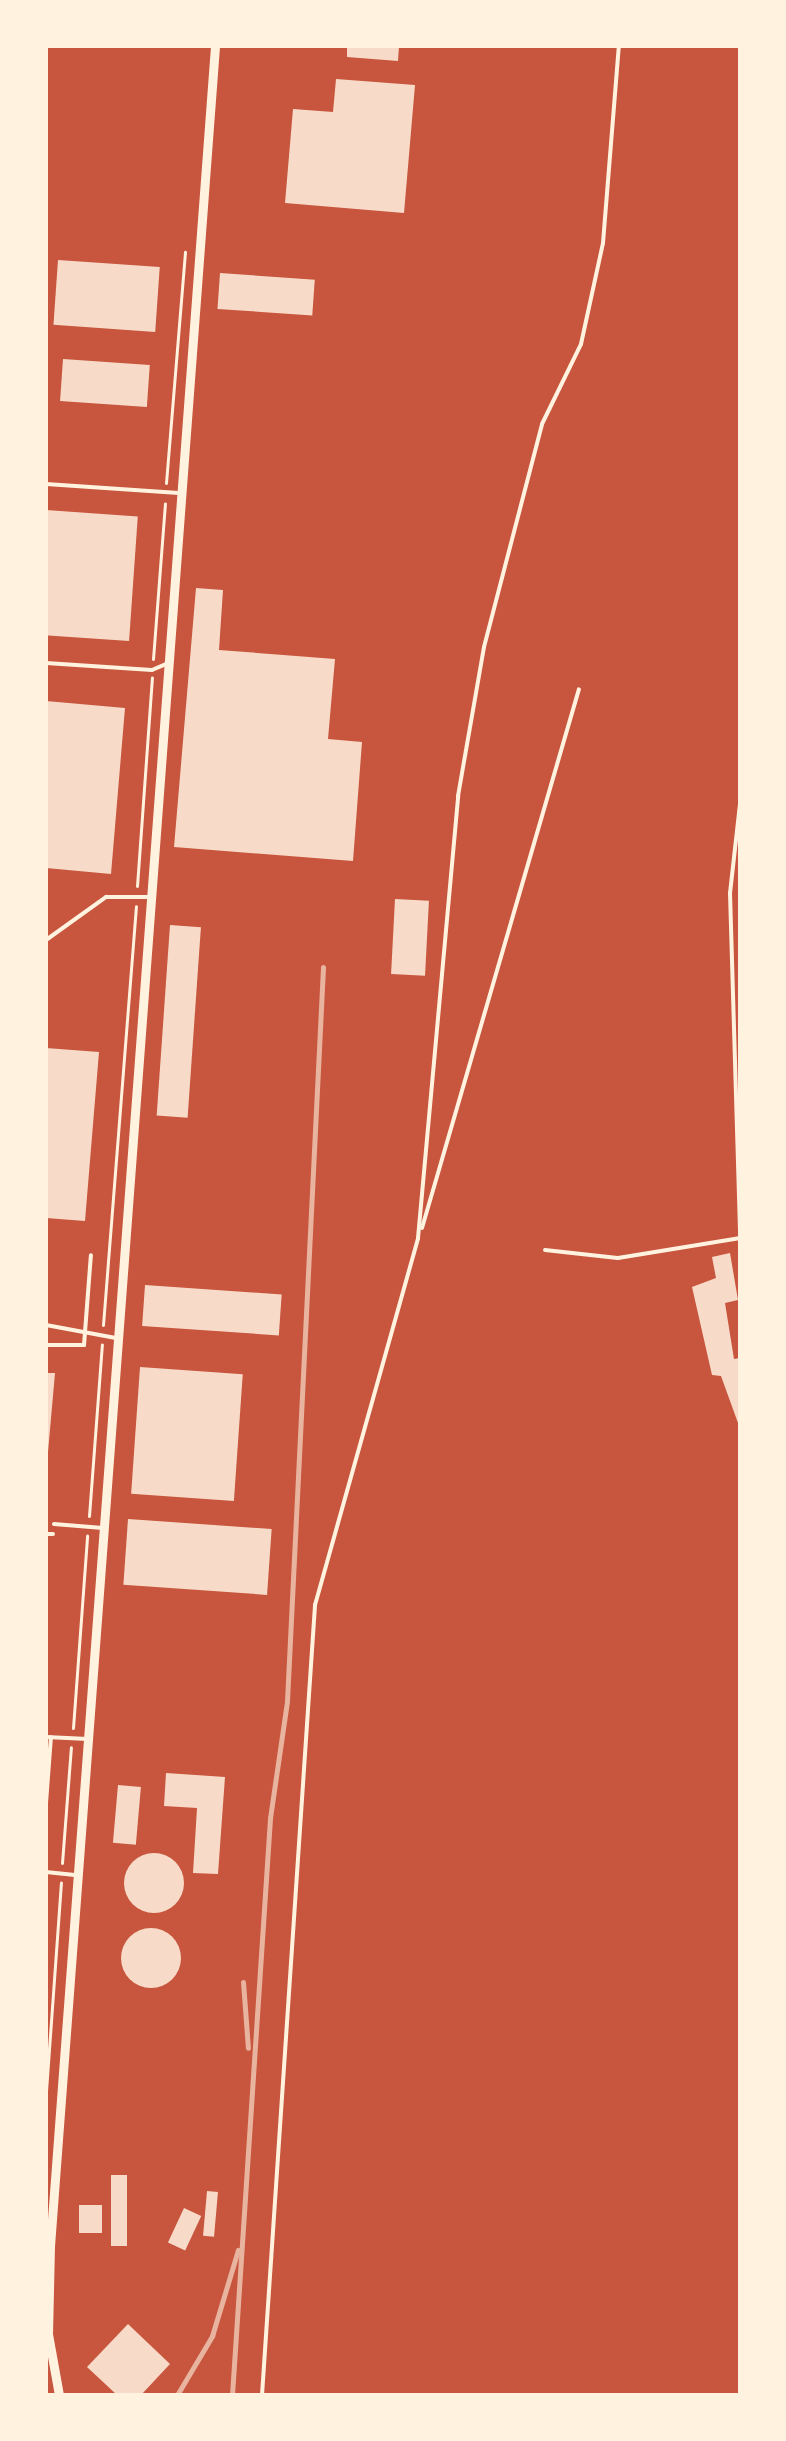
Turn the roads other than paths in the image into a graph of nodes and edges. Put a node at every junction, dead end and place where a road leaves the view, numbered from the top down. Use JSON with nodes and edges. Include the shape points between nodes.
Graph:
{"nodes":[{"id":1,"x":215,"y":46,"type":"edge"},
{"id":2,"x":619,"y":46,"type":"edge"},
{"id":3,"x":46,"y":484,"type":"edge"},
{"id":4,"x":183,"y":493,"type":"junction"},
{"id":5,"x":171,"y":661,"type":"junction"},
{"id":6,"x":46,"y":663,"type":"edge"},
{"id":7,"x":579,"y":689,"type":"dead end"},
{"id":8,"x":740,"y":804,"type":"edge"},
{"id":9,"x":151,"y":897,"type":"junction"},
{"id":10,"x":46,"y":940,"type":"edge"},
{"id":11,"x":418,"y":1238,"type":"junction"},
{"id":12,"x":740,"y":1239,"type":"edge"},
{"id":13,"x":545,"y":1250,"type":"dead end"},
{"id":14,"x":91,"y":1255,"type":"dead end"},
{"id":15,"x":46,"y":1325,"type":"edge"},
{"id":16,"x":85,"y":1335,"type":"junction"},
{"id":17,"x":119,"y":1339,"type":"junction"},
{"id":18,"x":46,"y":1345,"type":"edge"},
{"id":19,"x":54,"y":1524,"type":"dead end"},
{"id":20,"x":105,"y":1528,"type":"junction"},
{"id":21,"x":46,"y":1534,"type":"edge"},
{"id":22,"x":53,"y":1534,"type":"dead end"},
{"id":23,"x":49,"y":1737,"type":"edge"},
{"id":24,"x":88,"y":1739,"type":"junction"},
{"id":25,"x":46,"y":1803,"type":"edge"},
{"id":26,"x":46,"y":1872,"type":"edge"},
{"id":27,"x":77,"y":1876,"type":"junction"},
{"id":28,"x":59,"y":2395,"type":"edge"},
{"id":29,"x":262,"y":2395,"type":"edge"}],
"edges":[{"from":1,"to":4,"type":"street"},
{"from":2,"to":11,"type":"lane","via":[[603,243],[581,344],[542,424],[484,647],[458,796]]},
{"from":3,"to":4,"type":"lane"},
{"from":4,"to":5,"type":"street"},
{"from":5,"to":6,"type":"lane","via":[[152,670]]},
{"from":5,"to":9,"type":"street"},
{"from":7,"to":11,"type":"lane"},
{"from":8,"to":12,"type":"lane","via":[[730,893]]},
{"from":9,"to":10,"type":"lane","via":[[106,897]]},
{"from":9,"to":17,"type":"street"},
{"from":11,"to":29,"type":"lane","via":[[331,1538],[311,1635],[292,1882],[281,2187]]},
{"from":12,"to":13,"type":"lane","via":[[618,1258]]},
{"from":14,"to":16,"type":"lane"},
{"from":15,"to":16,"type":"lane"},
{"from":16,"to":17,"type":"lane"},
{"from":16,"to":18,"type":"lane","via":[[84,1345]]},
{"from":17,"to":20,"type":"street"},
{"from":19,"to":20,"type":"lane"},
{"from":20,"to":24,"type":"street"},
{"from":21,"to":22,"type":"lane"},
{"from":23,"to":24,"type":"lane"},
{"from":23,"to":25,"type":"lane"},
{"from":24,"to":27,"type":"street"},
{"from":26,"to":27,"type":"lane"},
{"from":27,"to":28,"type":"street","via":[[48,2297]]}]}
